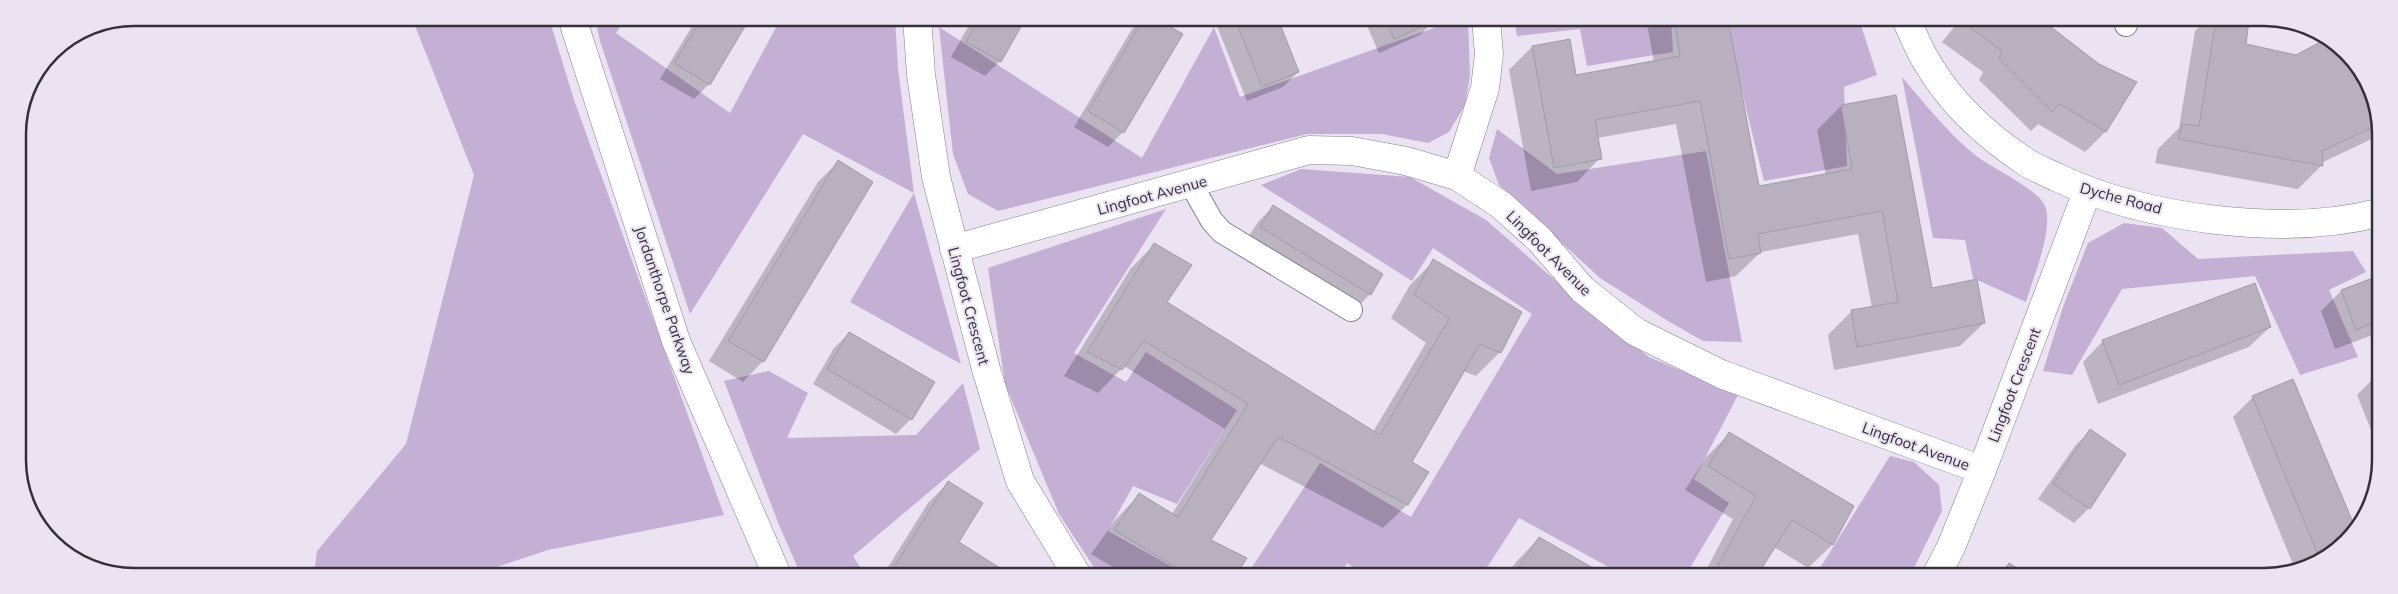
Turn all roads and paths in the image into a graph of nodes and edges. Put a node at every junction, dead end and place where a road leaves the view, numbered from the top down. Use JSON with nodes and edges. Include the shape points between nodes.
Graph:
{"nodes":[{"id":1,"x":575,"y":26,"type":"edge"},
{"id":2,"x":918,"y":26,"type":"edge"},
{"id":3,"x":1487,"y":26,"type":"edge"},
{"id":4,"x":1909,"y":26,"type":"edge"},
{"id":5,"x":1457,"y":176,"type":"junction"},
{"id":6,"x":1191,"y":184,"type":"junction"},
{"id":7,"x":2087,"y":192,"type":"junction"},
{"id":8,"x":2372,"y":215,"type":"edge"},
{"id":9,"x":954,"y":249,"type":"junction"},
{"id":10,"x":1351,"y":310,"type":"dead end"},
{"id":11,"x":1982,"y":470,"type":"junction"},
{"id":12,"x":774,"y":568,"type":"edge"},
{"id":13,"x":1072,"y":568,"type":"edge"},
{"id":14,"x":1940,"y":568,"type":"edge"}],
"edges":[{"from":1,"to":12,"type":"street","name":"Jordanthorpe Parkway","via":[[676,341]]},
{"from":2,"to":9,"type":"street","name":"Lingfoot Crescent","via":[[921,75],[936,177]]},
{"from":3,"to":5,"type":"street","via":[[1489,54],[1485,88]]},
{"from":4,"to":7,"type":"street","name":"Dyche Road","via":[[1927,64],[1952,98],[1984,130],[2027,163]]},
{"from":5,"to":6,"type":"street","name":"Lingfoot Avenue","via":[[1406,161],[1352,151],[1310,150]]},
{"from":5,"to":11,"type":"street","name":"Lingfoot Avenue","via":[[1501,205],[1540,240],[1582,289],[1636,332],[1721,374]]},
{"from":6,"to":9,"type":"street","name":"Lingfoot Avenue"},
{"from":6,"to":10,"type":"lane","via":[[1222,232]]},
{"from":7,"to":8,"type":"street","name":"Dyche Road","via":[[2156,209],[2250,223],[2352,220]]},
{"from":7,"to":11,"type":"street","name":"Lingfoot Crescent"},
{"from":9,"to":13,"type":"street","name":"Lingfoot Crescent","via":[[1020,481]]},
{"from":11,"to":14,"type":"street","name":"Lingfoot Crescent"}]}
